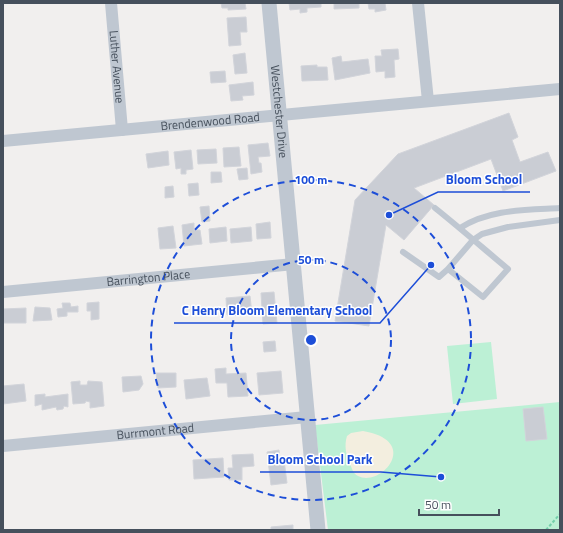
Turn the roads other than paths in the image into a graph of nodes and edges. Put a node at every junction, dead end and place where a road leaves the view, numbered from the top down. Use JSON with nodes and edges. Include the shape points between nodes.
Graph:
{"nodes":[{"id":1,"x":111,"y":3,"type":"edge"},
{"id":2,"x":269,"y":3,"type":"edge"},
{"id":3,"x":418,"y":3,"type":"edge"},
{"id":4,"x":560,"y":88,"type":"edge"},
{"id":5,"x":428,"y":101,"type":"junction"},
{"id":6,"x":279,"y":116,"type":"junction"},
{"id":7,"x":122,"y":130,"type":"junction"},
{"id":8,"x":3,"y":141,"type":"edge"},
{"id":9,"x":435,"y":208,"type":"dead end"},
{"id":10,"x":560,"y":208,"type":"edge"},
{"id":11,"x":560,"y":220,"type":"edge"},
{"id":12,"x":460,"y":228,"type":"junction"},
{"id":13,"x":473,"y":240,"type":"junction"},
{"id":14,"x":403,"y":252,"type":"dead end"},
{"id":15,"x":294,"y":264,"type":"junction"},
{"id":16,"x":448,"y":269,"type":"junction"},
{"id":17,"x":3,"y":292,"type":"edge"},
{"id":18,"x":307,"y":417,"type":"junction"},
{"id":19,"x":3,"y":446,"type":"edge"},
{"id":20,"x":318,"y":530,"type":"edge"}],
"edges":[{"from":1,"to":7,"type":"street","name":"Luther Avenue"},
{"from":2,"to":6,"type":"street","name":"Westchester Drive"},
{"from":3,"to":5,"type":"street"},
{"from":4,"to":5,"type":"street","name":"Brendenwood Road"},
{"from":5,"to":6,"type":"street","name":"Brendenwood Road"},
{"from":6,"to":7,"type":"street","name":"Brendenwood Road"},
{"from":6,"to":15,"type":"street","name":"Westchester Drive"},
{"from":7,"to":8,"type":"street","name":"Brendenwood Road"},
{"from":9,"to":12,"type":"lane"},
{"from":10,"to":12,"type":"lane","via":[[510,211],[483,216]]},
{"from":11,"to":13,"type":"lane","via":[[508,227],[482,234]]},
{"from":12,"to":13,"type":"lane"},
{"from":13,"to":16,"type":"lane"},
{"from":13,"to":16,"type":"lane","via":[[508,269],[483,297]]},
{"from":14,"to":16,"type":"lane","via":[[439,277]]},
{"from":15,"to":17,"type":"street","name":"Barrington Place"},
{"from":15,"to":18,"type":"street","name":"Westchester Drive"},
{"from":18,"to":19,"type":"street","name":"Burrmont Road"},
{"from":18,"to":20,"type":"street","name":"Westchester Drive"}]}
